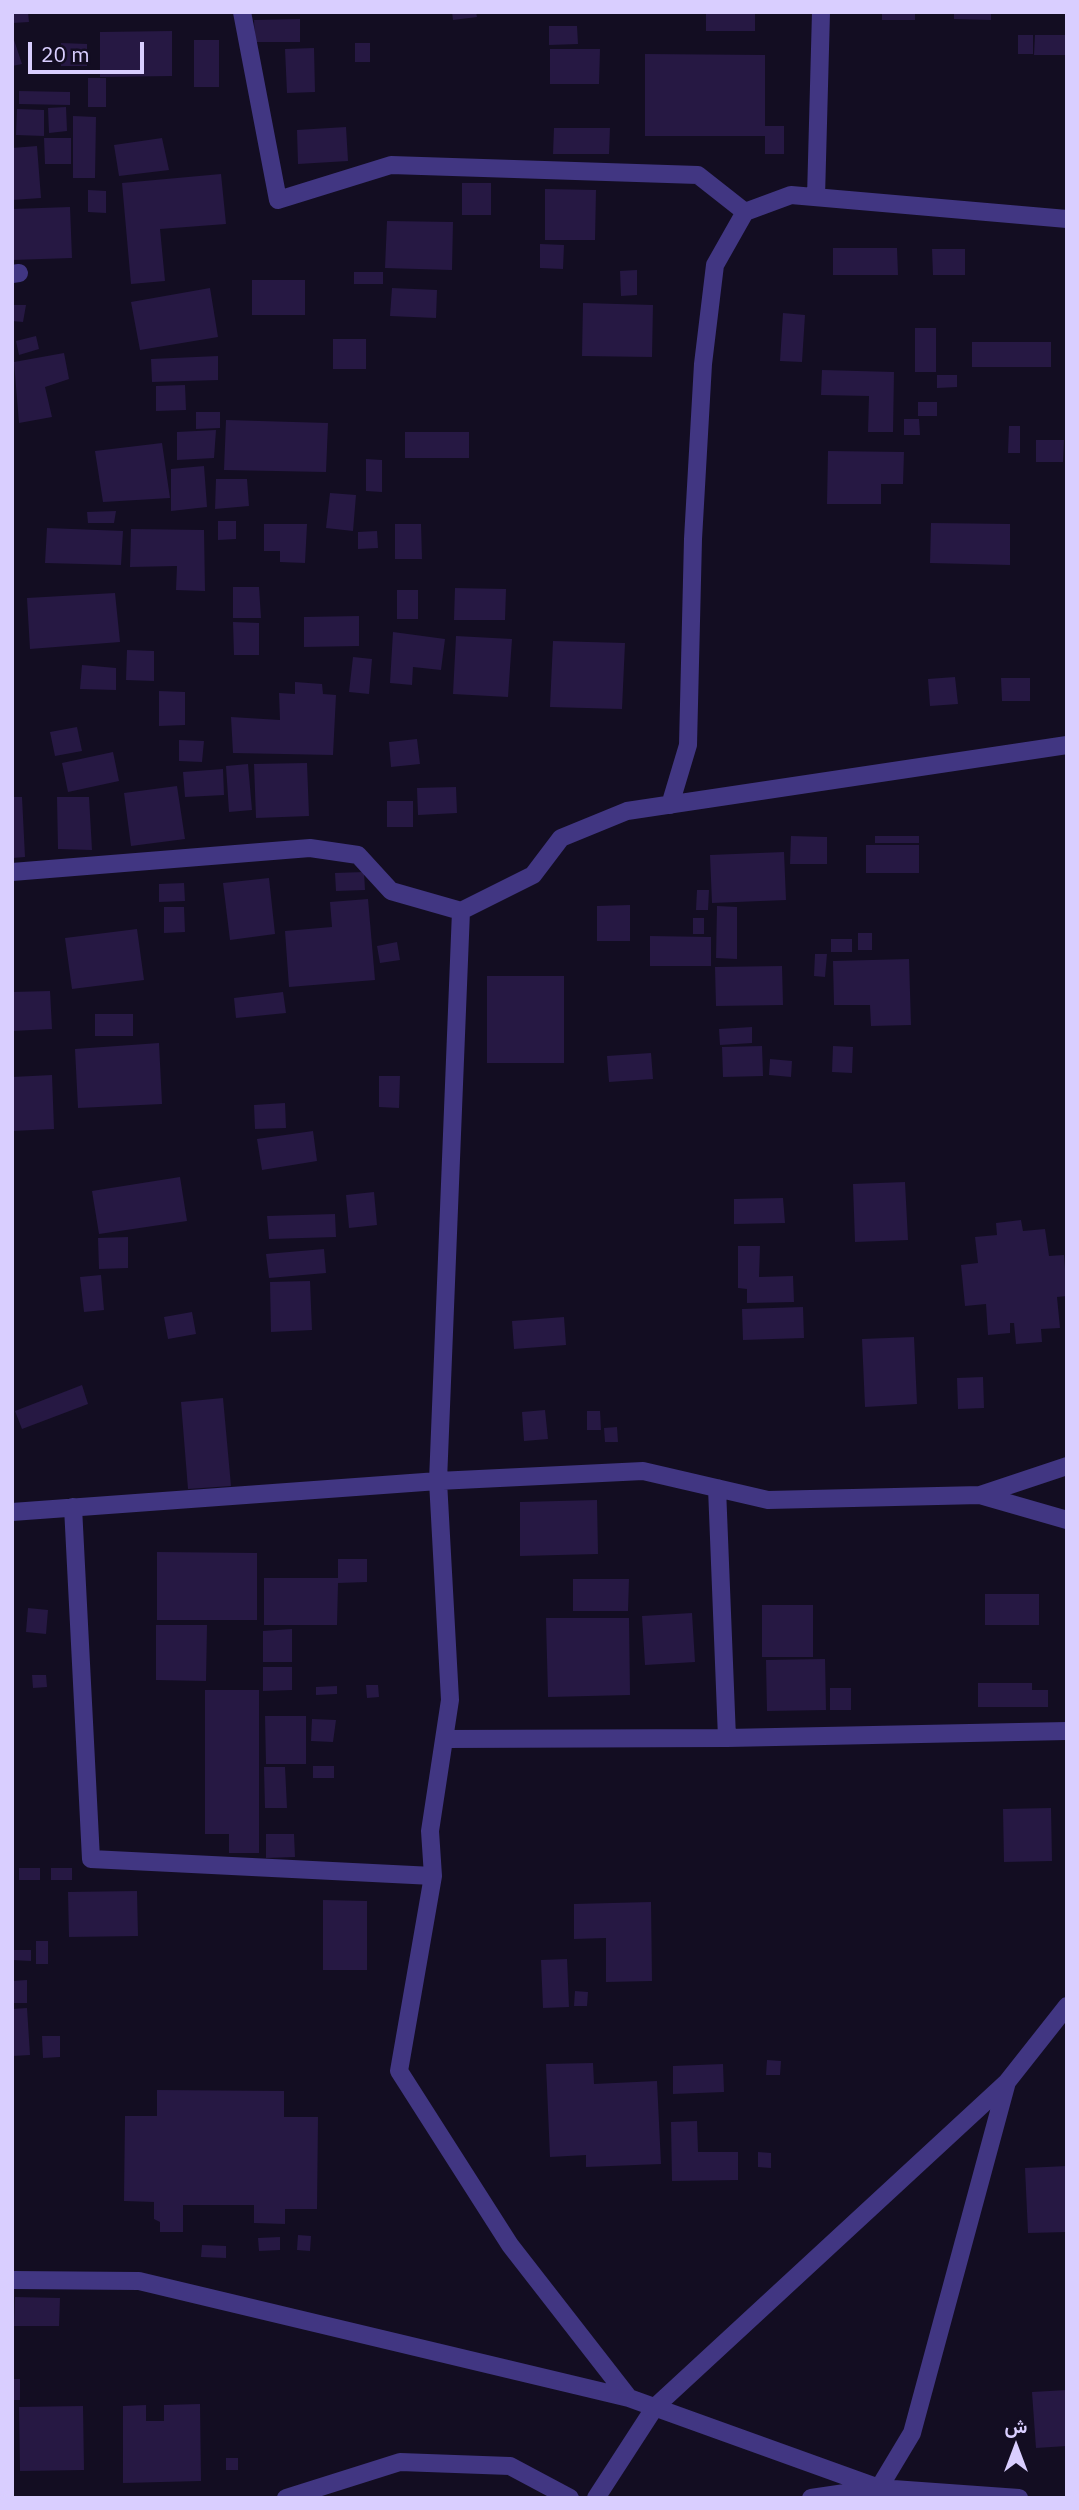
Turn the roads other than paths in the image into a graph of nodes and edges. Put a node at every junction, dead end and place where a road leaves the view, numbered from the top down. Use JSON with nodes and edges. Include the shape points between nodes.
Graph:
{"nodes":[{"id":1,"x":242,"y":12,"type":"edge"},
{"id":2,"x":821,"y":12,"type":"edge"},
{"id":3,"x":816,"y":197,"type":"junction"},
{"id":4,"x":745,"y":212,"type":"junction"},
{"id":5,"x":1067,"y":219,"type":"edge"},
{"id":6,"x":1067,"y":745,"type":"edge"},
{"id":7,"x":670,"y":805,"type":"junction"},
{"id":8,"x":12,"y":872,"type":"edge"},
{"id":9,"x":461,"y":911,"type":"junction"},
{"id":10,"x":1067,"y":1466,"type":"edge"},
{"id":11,"x":438,"y":1481,"type":"junction"},
{"id":12,"x":717,"y":1488,"type":"junction"},
{"id":13,"x":980,"y":1495,"type":"junction"},
{"id":14,"x":74,"y":1507,"type":"junction"},
{"id":15,"x":12,"y":1513,"type":"edge"},
{"id":16,"x":1067,"y":1520,"type":"edge"},
{"id":17,"x":1067,"y":1731,"type":"edge"},
{"id":18,"x":727,"y":1738,"type":"junction"},
{"id":19,"x":444,"y":1740,"type":"junction"},
{"id":20,"x":433,"y":1876,"type":"junction"},
{"id":21,"x":1067,"y":2006,"type":"edge"},
{"id":22,"x":1007,"y":2082,"type":"junction"},
{"id":23,"x":12,"y":2280,"type":"edge"},
{"id":24,"x":629,"y":2398,"type":"junction"},
{"id":25,"x":655,"y":2407,"type":"junction"},
{"id":26,"x":883,"y":2494,"type":"edge"},
{"id":27,"x":286,"y":2498,"type":"edge"},
{"id":28,"x":570,"y":2498,"type":"edge"},
{"id":29,"x":596,"y":2498,"type":"edge"},
{"id":30,"x":811,"y":2498,"type":"edge"},
{"id":31,"x":1019,"y":2498,"type":"edge"}],
"edges":[{"from":1,"to":4,"type":"street","via":[[278,200],[391,165],[698,175]]},
{"from":2,"to":3,"type":"street"},
{"from":3,"to":4,"type":"street","via":[[791,195]]},
{"from":3,"to":5,"type":"street"},
{"from":4,"to":7,"type":"street","via":[[715,265],[698,445],[688,745]]},
{"from":6,"to":7,"type":"street"},
{"from":7,"to":9,"type":"street","via":[[627,811],[561,838],[533,874]]},
{"from":8,"to":9,"type":"street","via":[[310,848],[358,855],[391,891]]},
{"from":9,"to":11,"type":"street"},
{"from":10,"to":13,"type":"street"},
{"from":11,"to":12,"type":"street","via":[[643,1471]]},
{"from":11,"to":14,"type":"street"},
{"from":11,"to":19,"type":"street","via":[[450,1700]]},
{"from":12,"to":13,"type":"street","via":[[768,1500]]},
{"from":12,"to":18,"type":"street"},
{"from":13,"to":16,"type":"street"},
{"from":14,"to":15,"type":"street"},
{"from":14,"to":20,"type":"street","via":[[91,1859]]},
{"from":17,"to":18,"type":"street"},
{"from":18,"to":19,"type":"street"},
{"from":19,"to":20,"type":"street","via":[[430,1830]]},
{"from":20,"to":24,"type":"street","via":[[399,2071],[510,2245]]},
{"from":21,"to":22,"type":"street"},
{"from":22,"to":25,"type":"street"},
{"from":22,"to":26,"type":"street","via":[[912,2433]]},
{"from":23,"to":24,"type":"street","via":[[139,2281]]},
{"from":24,"to":25,"type":"street"},
{"from":25,"to":26,"type":"street"},
{"from":25,"to":29,"type":"street"},
{"from":26,"to":30,"type":"street"},
{"from":26,"to":31,"type":"street"},
{"from":27,"to":28,"type":"street","via":[[400,2462],[510,2466]]}]}
